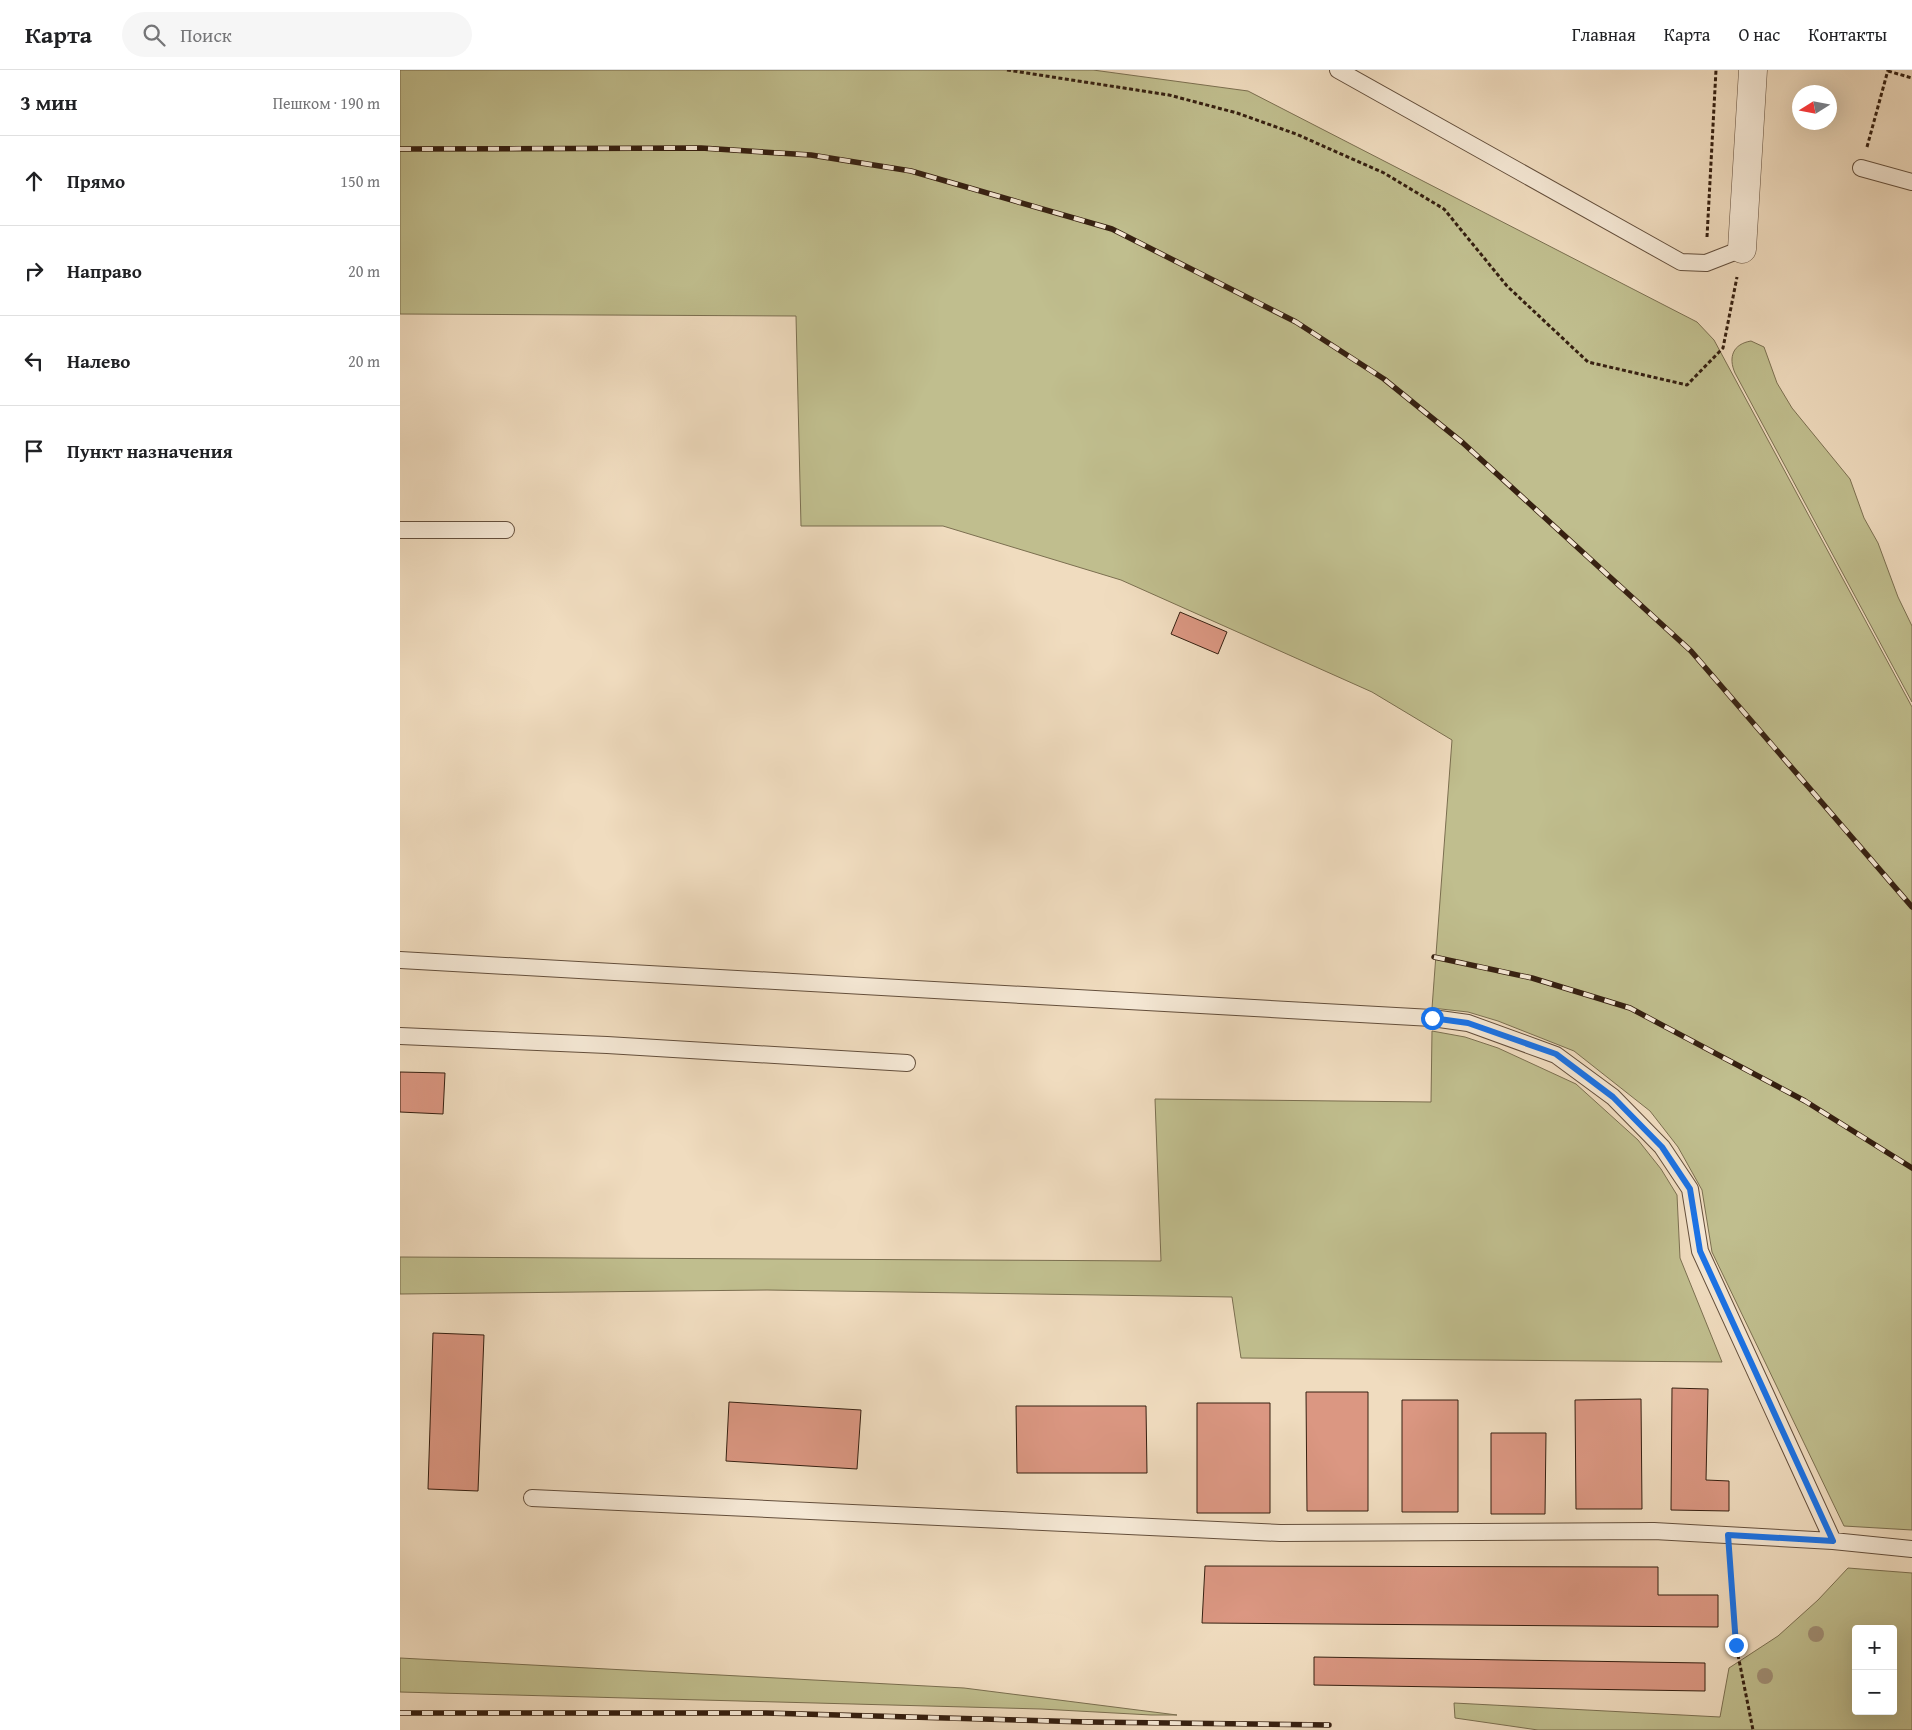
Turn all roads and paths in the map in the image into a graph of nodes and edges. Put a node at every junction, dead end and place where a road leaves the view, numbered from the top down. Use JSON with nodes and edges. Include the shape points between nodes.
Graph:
{"nodes":[{"id":1,"x":1007,"y":70,"type":"edge"},
{"id":2,"x":1338,"y":70,"type":"edge"},
{"id":3,"x":1716,"y":70,"type":"edge"},
{"id":4,"x":1753,"y":70,"type":"edge"},
{"id":5,"x":1888,"y":71,"type":"edge"},
{"id":6,"x":1912,"y":78,"type":"edge"},
{"id":7,"x":1861,"y":168,"type":"joint"},
{"id":8,"x":1912,"y":182,"type":"edge"},
{"id":9,"x":1742,"y":250,"type":"junction"},
{"id":10,"x":1706,"y":263,"type":"junction"},
{"id":11,"x":400,"y":530,"type":"edge"},
{"id":12,"x":506,"y":530,"type":"dead end"},
{"id":13,"x":400,"y":960,"type":"edge"},
{"id":14,"x":400,"y":1036,"type":"edge"},
{"id":15,"x":907,"y":1063,"type":"dead end"},
{"id":16,"x":532,"y":1498,"type":"dead end"},
{"id":17,"x":1728,"y":1535,"type":"junction"},
{"id":18,"x":1833,"y":1541,"type":"junction"},
{"id":19,"x":1912,"y":1549,"type":"edge"},
{"id":20,"x":1753,"y":1730,"type":"edge"}],
"edges":[{"from":1,"to":9,"type":"path","via":[[1169,95],[1237,113],[1296,134],[1384,173],[1444,209],[1507,286],[1588,362],[1687,385],[1723,348]]},
{"from":2,"to":10,"type":"lane","via":[[1681,262]]},
{"from":3,"to":10,"type":"path"},
{"from":4,"to":9,"type":"street"},
{"from":5,"to":6,"type":"path"},
{"from":5,"to":7,"type":"path"},
{"from":7,"to":8,"type":"lane"},
{"from":9,"to":10,"type":"lane"},
{"from":11,"to":12,"type":"lane"},
{"from":13,"to":18,"type":"lane","via":[[1432,1018],[1468,1023],[1556,1054],[1625,1109],[1662,1147],[1690,1189],[1700,1251]]},
{"from":14,"to":15,"type":"lane","via":[[617,1045]]},
{"from":16,"to":17,"type":"lane","via":[[1280,1533],[1654,1531]]},
{"from":17,"to":18,"type":"lane"},
{"from":17,"to":20,"type":"path","via":[[1736,1645]]},
{"from":18,"to":19,"type":"lane"}]}
